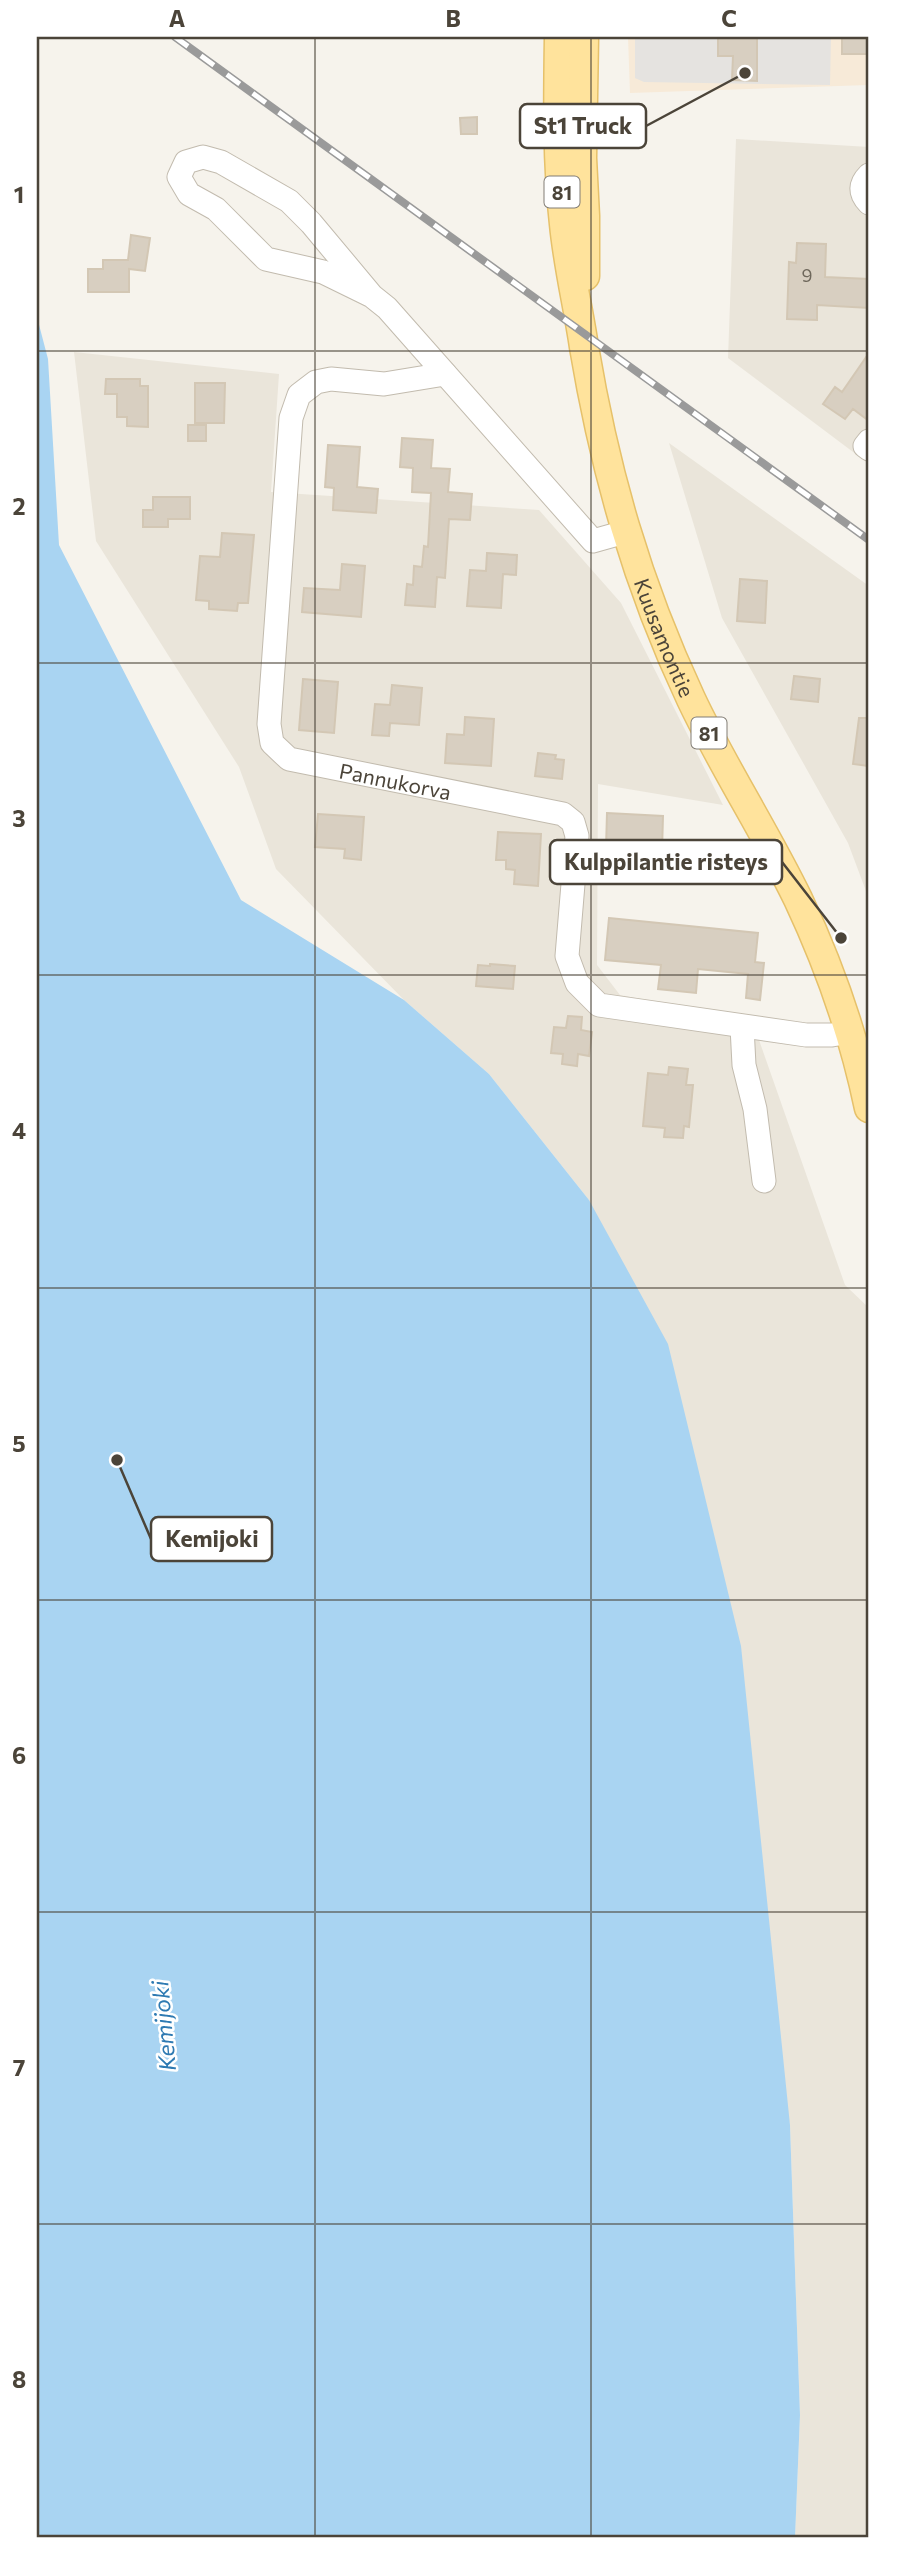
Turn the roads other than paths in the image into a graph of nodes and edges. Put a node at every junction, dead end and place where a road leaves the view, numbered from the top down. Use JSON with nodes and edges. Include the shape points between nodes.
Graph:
{"nodes":[{"id":1,"x":559,"y":37,"type":"edge"},
{"id":2,"x":584,"y":37,"type":"edge"},
{"id":3,"x":869,"y":175,"type":"edge"},
{"id":4,"x":869,"y":203,"type":"edge"},
{"id":5,"x":372,"y":296,"type":"junction"},
{"id":6,"x":584,"y":345,"type":"junction"},
{"id":7,"x":445,"y":374,"type":"junction"},
{"id":8,"x":869,"y":441,"type":"edge"},
{"id":9,"x":869,"y":449,"type":"edge"},
{"id":10,"x":625,"y":532,"type":"junction"},
{"id":11,"x":741,"y":1027,"type":"junction"},
{"id":12,"x":850,"y":1032,"type":"junction"},
{"id":13,"x":864,"y":1059,"type":"edge"},
{"id":14,"x":869,"y":1108,"type":"edge"},
{"id":15,"x":764,"y":1181,"type":"dead end"}],
"edges":[{"from":1,"to":6,"type":"main road","name":"Kuusamontie","number":"81","via":[[563,222]]},
{"from":2,"to":6,"type":"main road","name":"Kuusamontie","number":"81"},
{"from":3,"to":4,"type":"street","via":[[862,183]]},
{"from":5,"to":5,"type":"street","via":[[323,272],[266,259],[216,209],[189,194],[179,177],[186,162],[203,157],[221,162],[289,201]]},
{"from":5,"to":7,"type":"street"},
{"from":6,"to":10,"type":"main road","name":"Kuusamontie","number":"81","via":[[593,403]]},
{"from":7,"to":10,"type":"street","via":[[593,541]]},
{"from":7,"to":11,"type":"street","name":"Pannukorva","via":[[384,384],[331,379],[316,383],[299,396],[291,418],[269,724],[272,743],[289,759],[562,814],[573,822],[577,836],[567,957],[577,983],[598,1005]]},
{"from":8,"to":9,"type":"street","via":[[865,446]]},
{"from":10,"to":12,"type":"main road","name":"Kuusamontie","number":"81","via":[[692,701],[797,898]]},
{"from":11,"to":12,"type":"street","name":"Pannukorva","via":[[806,1035]]},
{"from":11,"to":15,"type":"street"},
{"from":12,"to":13,"type":"main road","name":"Kuusamontie","number":"81"},
{"from":13,"to":14,"type":"main road","name":"Kuusamontie","number":"81"}]}
